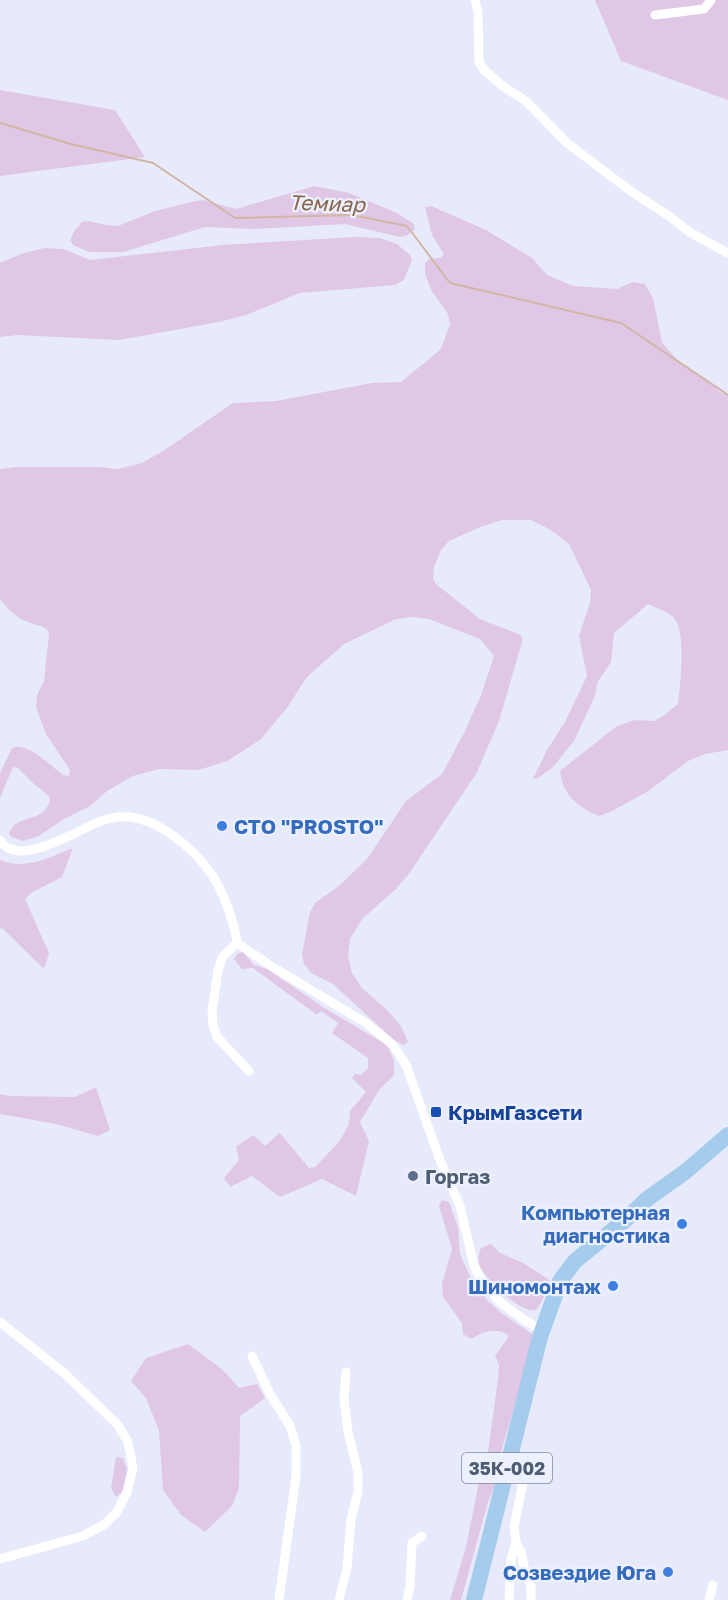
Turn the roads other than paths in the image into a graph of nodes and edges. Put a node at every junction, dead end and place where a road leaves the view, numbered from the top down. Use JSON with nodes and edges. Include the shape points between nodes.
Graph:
{"nodes":[{"id":1,"x":476,"y":0,"type":"edge"},
{"id":2,"x":711,"y":0,"type":"edge"},
{"id":3,"x":655,"y":15,"type":"dead end"},
{"id":4,"x":728,"y":253,"type":"edge"},
{"id":5,"x":0,"y":840,"type":"edge"},
{"id":6,"x":237,"y":943,"type":"junction"},
{"id":7,"x":249,"y":1071,"type":"dead end"},
{"id":8,"x":728,"y":1135,"type":"edge"},
{"id":9,"x":728,"y":1141,"type":"edge"},
{"id":10,"x":0,"y":1322,"type":"edge"},
{"id":11,"x":541,"y":1334,"type":"junction"},
{"id":12,"x":252,"y":1356,"type":"dead end"},
{"id":13,"x":346,"y":1372,"type":"dead end"},
{"id":14,"x":512,"y":1479,"type":"junction"},
{"id":15,"x":422,"y":1536,"type":"dead end"},
{"id":16,"x":516,"y":1542,"type":"junction"},
{"id":17,"x":0,"y":1559,"type":"edge"},
{"id":18,"x":713,"y":1585,"type":"dead end"},
{"id":19,"x":279,"y":1600,"type":"edge"},
{"id":20,"x":339,"y":1600,"type":"edge"},
{"id":21,"x":407,"y":1600,"type":"edge"},
{"id":22,"x":474,"y":1600,"type":"edge"},
{"id":23,"x":480,"y":1600,"type":"edge"},
{"id":24,"x":509,"y":1600,"type":"edge"},
{"id":25,"x":531,"y":1600,"type":"edge"},
{"id":26,"x":709,"y":1600,"type":"edge"}],
"edges":[{"from":1,"to":4,"type":"street","via":[[479,62],[484,70],[526,101],[563,140],[632,192]]},
{"from":2,"to":3,"type":"street","via":[[704,9]]},
{"from":5,"to":6,"type":"street","via":[[15,850],[32,850],[98,821],[120,817],[146,820],[170,832],[212,876],[236,929]]},
{"from":6,"to":7,"type":"street","via":[[223,956],[218,970],[213,1025],[217,1037]]},
{"from":6,"to":11,"type":"street","via":[[366,1023],[393,1045],[406,1065],[460,1206],[474,1266],[501,1303]]},
{"from":8,"to":11,"type":"highway","via":[[575,1261],[560,1281]]},
{"from":9,"to":14,"type":"highway","via":[[580,1264],[565,1284],[543,1351]]},
{"from":10,"to":17,"type":"street","via":[[64,1373],[118,1425],[128,1442],[133,1468],[117,1512],[105,1524],[83,1536]]},
{"from":11,"to":22,"type":"highway","number":"35К-002"},
{"from":12,"to":19,"type":"street","via":[[290,1426],[296,1445],[296,1476]]},
{"from":13,"to":20,"type":"street","via":[[344,1399],[358,1492]]},
{"from":14,"to":16,"type":"street","via":[[523,1483],[514,1526]]},
{"from":14,"to":23,"type":"highway"},
{"from":15,"to":21,"type":"street","via":[[412,1543]]},
{"from":16,"to":24,"type":"street"},
{"from":16,"to":25,"type":"street","via":[[531,1586]]},
{"from":18,"to":26,"type":"street"}]}
